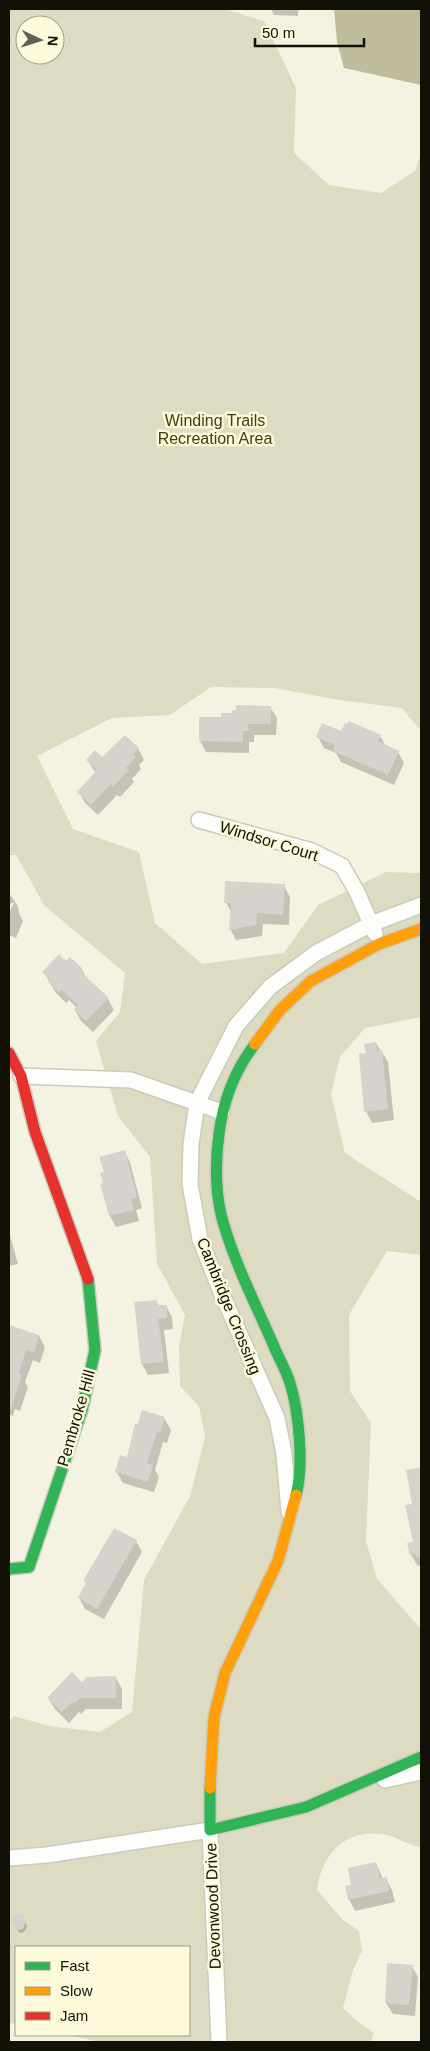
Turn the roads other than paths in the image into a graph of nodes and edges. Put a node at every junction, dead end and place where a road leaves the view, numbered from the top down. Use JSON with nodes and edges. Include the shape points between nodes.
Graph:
{"nodes":[{"id":1,"x":199,"y":820,"type":"dead end"},
{"id":2,"x":421,"y":905,"type":"edge"},
{"id":3,"x":371,"y":924,"type":"junction"},
{"id":4,"x":421,"y":929,"type":"edge"},
{"id":5,"x":379,"y":944,"type":"junction"},
{"id":6,"x":9,"y":1053,"type":"edge"},
{"id":7,"x":20,"y":1076,"type":"junction"},
{"id":8,"x":197,"y":1103,"type":"junction"},
{"id":9,"x":222,"y":1112,"type":"junction"},
{"id":10,"x":290,"y":1517,"type":"junction"},
{"id":11,"x":9,"y":1569,"type":"edge"},
{"id":12,"x":421,"y":1757,"type":"edge"},
{"id":13,"x":421,"y":1772,"type":"edge"},
{"id":14,"x":358,"y":1784,"type":"junction"},
{"id":15,"x":210,"y":1830,"type":"junction"},
{"id":16,"x":9,"y":1858,"type":"edge"},
{"id":17,"x":220,"y":2040,"type":"edge"}],
"edges":[{"from":1,"to":3,"type":"street","name":"Windsor Court","via":[[312,851],[342,866]]},
{"from":2,"to":3,"type":"street","name":"Cambridge Crossing"},
{"from":3,"to":5,"type":"street","name":"Windsor Court"},
{"from":3,"to":8,"type":"street","name":"Cambridge Crossing","via":[[316,953],[270,987],[236,1026]]},
{"from":4,"to":5,"type":"street","name":"Cambridge Crossing"},
{"from":5,"to":9,"type":"street","name":"Cambridge Crossing","via":[[311,981],[280,1010],[242,1061]]},
{"from":6,"to":7,"type":"street","name":"Pembroke Hill"},
{"from":7,"to":8,"type":"street","via":[[131,1080]]},
{"from":7,"to":11,"type":"street","name":"Pembroke Hill","via":[[36,1132],[88,1280],[95,1350],[82,1410],[29,1567]]},
{"from":8,"to":9,"type":"street"},
{"from":8,"to":10,"type":"street","name":"Cambridge Crossing","via":[[190,1144],[190,1184],[200,1239],[220,1292],[277,1418]]},
{"from":9,"to":10,"type":"street","name":"Cambridge Crossing","via":[[217,1149],[223,1223],[290,1383],[297,1419],[301,1451],[299,1484]]},
{"from":10,"to":15,"type":"street","name":"Cambridge Crossing","via":[[278,1561],[225,1673],[216,1708],[210,1769]]},
{"from":12,"to":14,"type":"street"},
{"from":13,"to":14,"type":"street"},
{"from":14,"to":15,"type":"street","via":[[306,1807]]},
{"from":15,"to":16,"type":"street","name":"Devonwood Drive"},
{"from":15,"to":17,"type":"street","name":"Devonwood Drive"}]}
